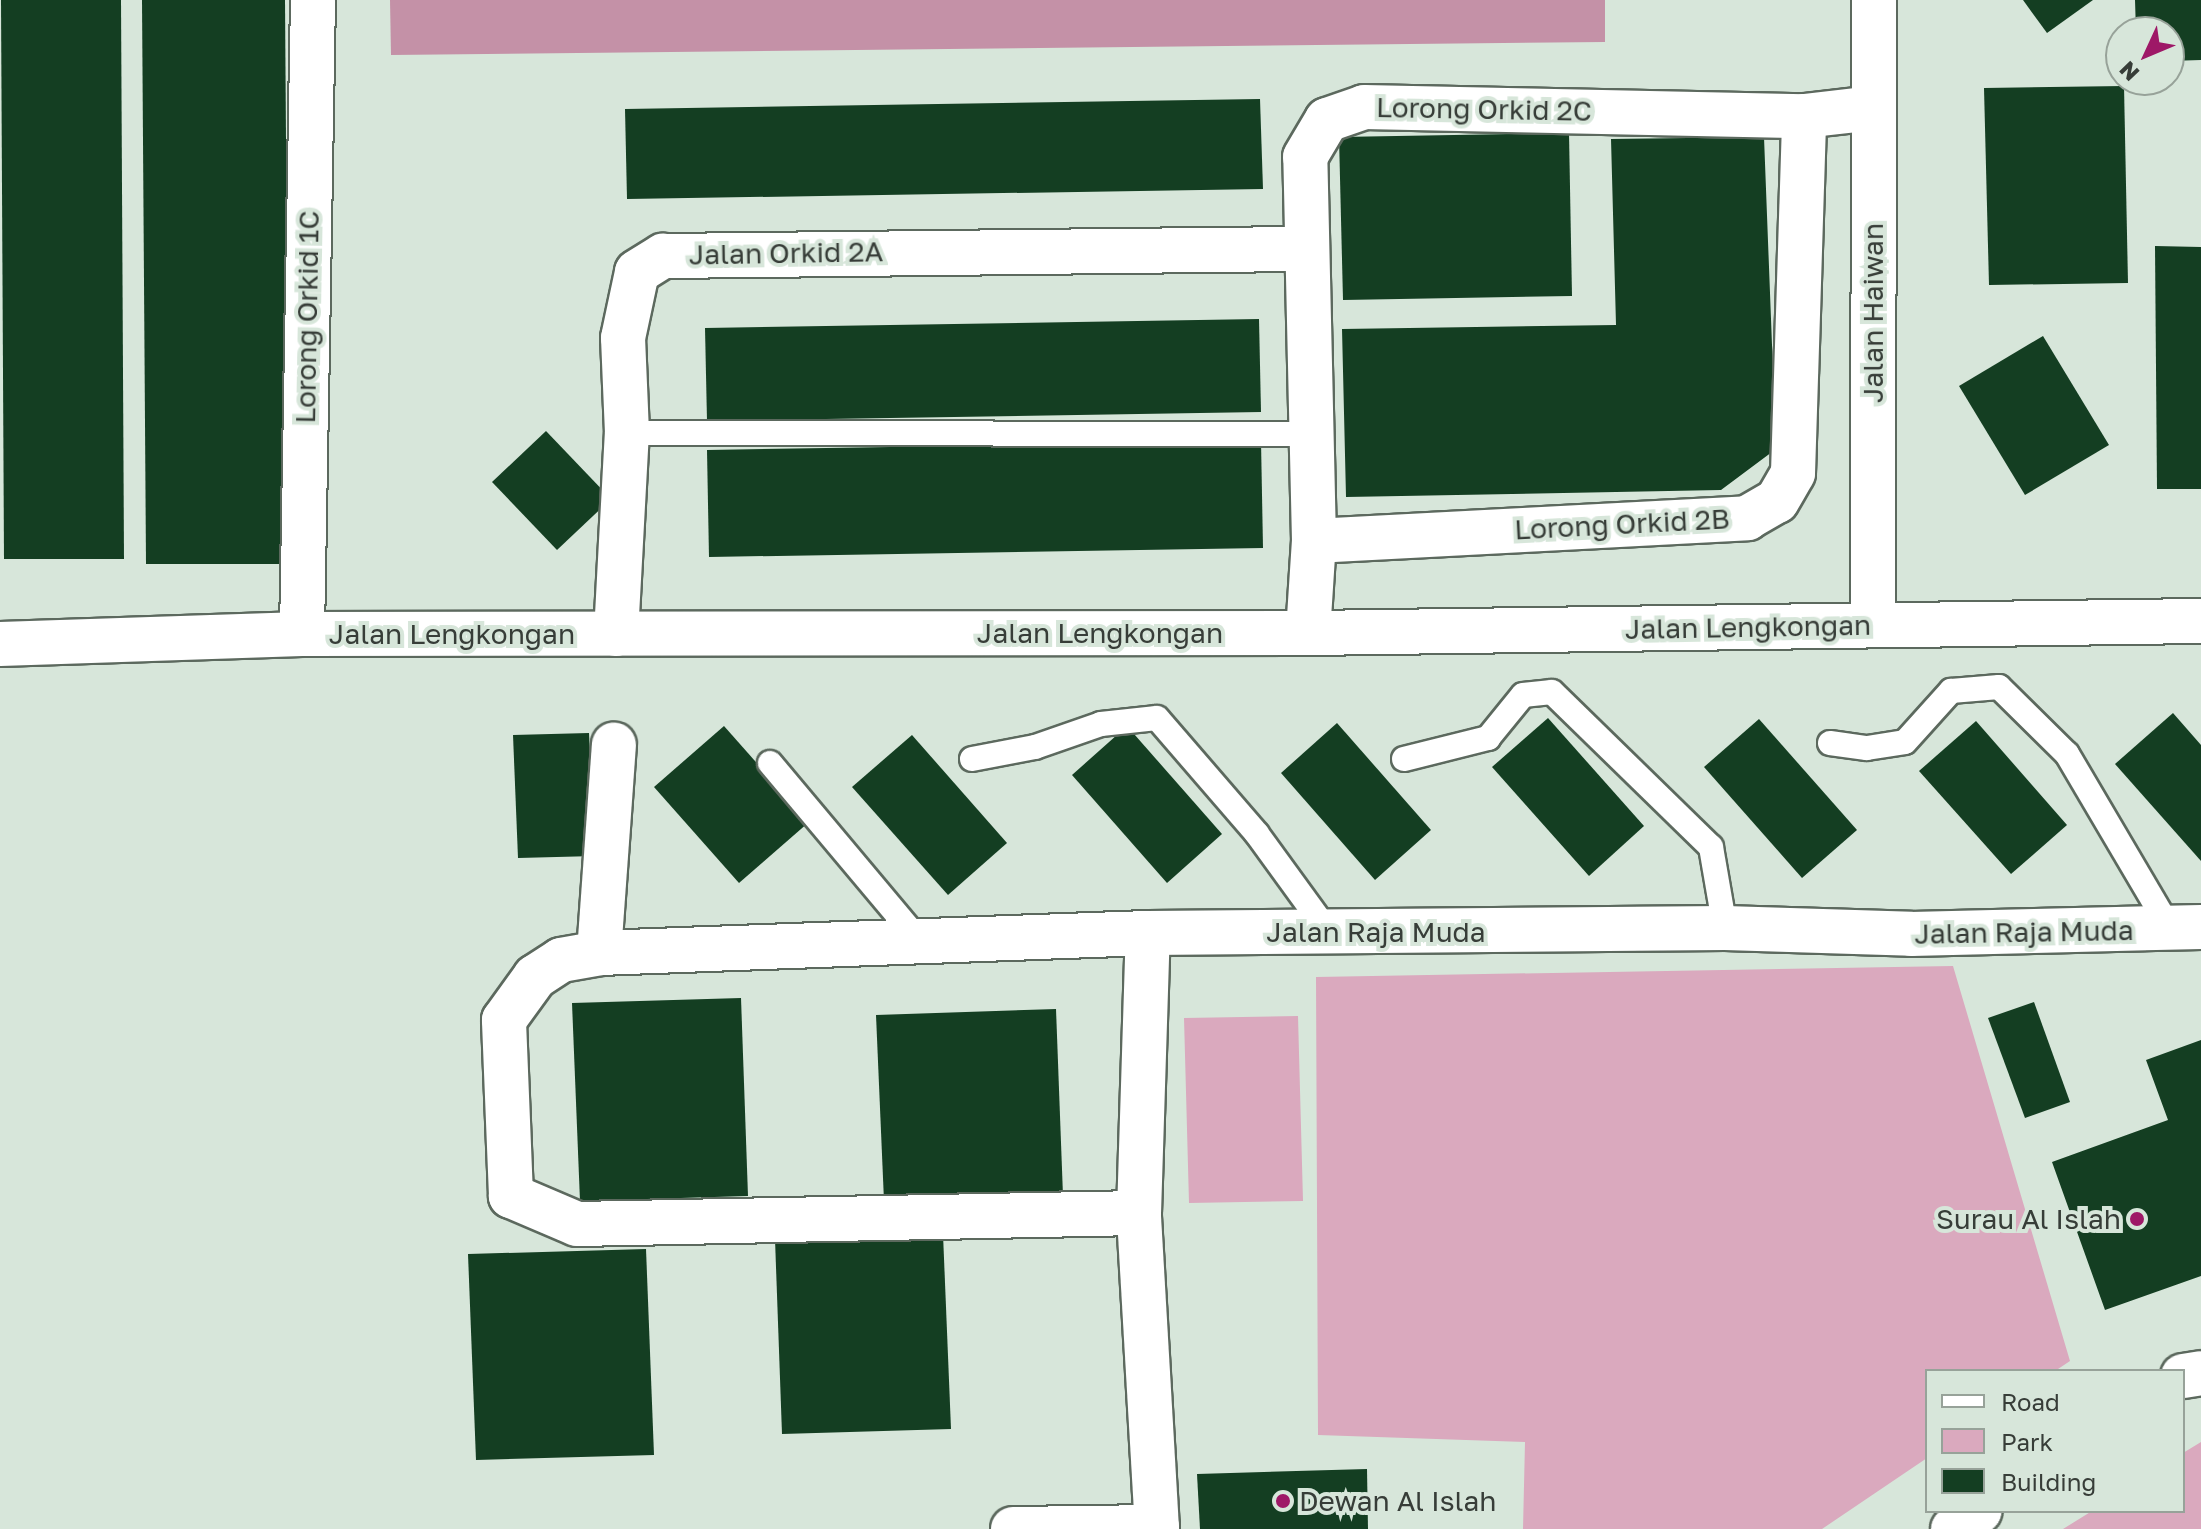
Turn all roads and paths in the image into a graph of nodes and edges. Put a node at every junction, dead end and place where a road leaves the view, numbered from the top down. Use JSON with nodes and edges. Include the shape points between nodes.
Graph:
{"nodes":[{"id":1,"x":313,"y":0,"type":"edge"},
{"id":2,"x":1874,"y":0,"type":"edge"},
{"id":3,"x":1874,"y":108,"type":"junction"},
{"id":4,"x":1804,"y":116,"type":"junction"},
{"id":5,"x":1303,"y":249,"type":"junction"},
{"id":6,"x":627,"y":433,"type":"junction"},
{"id":7,"x":1310,"y":434,"type":"junction"},
{"id":8,"x":1314,"y":541,"type":"junction"},
{"id":9,"x":2201,"y":621,"type":"edge"},
{"id":10,"x":1873,"y":625,"type":"junction"},
{"id":11,"x":1308,"y":633,"type":"junction"},
{"id":12,"x":302,"y":634,"type":"junction"},
{"id":13,"x":616,"y":634,"type":"junction"},
{"id":14,"x":0,"y":644,"type":"edge"},
{"id":15,"x":1830,"y":743,"type":"dead end"},
{"id":16,"x":614,"y":745,"type":"dead end"},
{"id":17,"x":972,"y":759,"type":"dead end"},
{"id":18,"x":1404,"y":759,"type":"dead end"},
{"id":19,"x":770,"y":763,"type":"dead end"},
{"id":20,"x":1725,"y":928,"type":"junction"},
{"id":21,"x":2186,"y":928,"type":"edge"},
{"id":22,"x":1148,"y":933,"type":"junction"},
{"id":23,"x":1329,"y":933,"type":"junction"},
{"id":24,"x":917,"y":938,"type":"junction"},
{"id":25,"x":599,"y":953,"type":"junction"},
{"id":26,"x":1139,"y":1213,"type":"junction"},
{"id":27,"x":1977,"y":1513,"type":"edge"},
{"id":28,"x":1157,"y":1528,"type":"edge"},
{"id":29,"x":1013,"y":1529,"type":"edge"},
{"id":30,"x":1953,"y":1529,"type":"edge"}],
"edges":[{"from":1,"to":12,"type":"street","name":"Lorong Orkid 1C"},
{"from":2,"to":3,"type":"street","name":"Jalan Haiwan"},
{"from":3,"to":4,"type":"street","name":"Lorong Orkid 2C"},
{"from":3,"to":10,"type":"street","name":"Jalan Haiwan"},
{"from":4,"to":5,"type":"street","name":"Lorong Orkid 2C","via":[[1364,107],[1327,120],[1305,157]]},
{"from":4,"to":8,"type":"street","name":"Lorong Orkid 2B","via":[[1793,473],[1777,501],[1747,518]]},
{"from":5,"to":6,"type":"street","name":"Jalan Orkid 2A","via":[[663,256],[637,272],[623,338]]},
{"from":5,"to":7,"type":"street","name":"Lorong Orkid 2C"},
{"from":6,"to":7,"type":"lane"},
{"from":6,"to":13,"type":"street","name":"Jalan Orkid 2A"},
{"from":7,"to":8,"type":"street","name":"Lorong Orkid 2C"},
{"from":8,"to":11,"type":"street","name":"Lorong Orkid 2C"},
{"from":9,"to":10,"type":"street","name":"Jalan Lengkongan"},
{"from":10,"to":11,"type":"street","name":"Jalan Lengkongan"},
{"from":11,"to":13,"type":"street","name":"Jalan Lengkongan"},
{"from":12,"to":13,"type":"street","name":"Jalan Lengkongan"},
{"from":12,"to":14,"type":"street","name":"Jalan Lengkongan"},
{"from":15,"to":21,"type":"lane","via":[[1867,748],[1905,742],[1951,691],[1999,687],[2067,754]]},
{"from":16,"to":25,"type":"street"},
{"from":17,"to":23,"type":"lane","via":[[1035,747],[1101,724],[1157,718],[1257,834]]},
{"from":18,"to":20,"type":"lane","via":[[1488,738],[1523,695],[1552,692],[1711,847]]},
{"from":19,"to":24,"type":"lane"},
{"from":20,"to":21,"type":"street","name":"Jalan Raja Muda","via":[[1911,934]]},
{"from":20,"to":23,"type":"street","name":"Jalan Raja Muda"},
{"from":22,"to":23,"type":"street","name":"Jalan Raja Muda"},
{"from":22,"to":24,"type":"street","name":"Jalan Raja Muda"},
{"from":22,"to":26,"type":"street"},
{"from":24,"to":25,"type":"street","name":"Jalan Raja Muda"},
{"from":25,"to":26,"type":"street","name":"Jalan Raja Muda","via":[[561,960],[535,977],[504,1020],[511,1196],[577,1224]]},
{"from":26,"to":28,"type":"street"},
{"from":27,"to":30,"type":"street"},
{"from":28,"to":29,"type":"street"}]}
